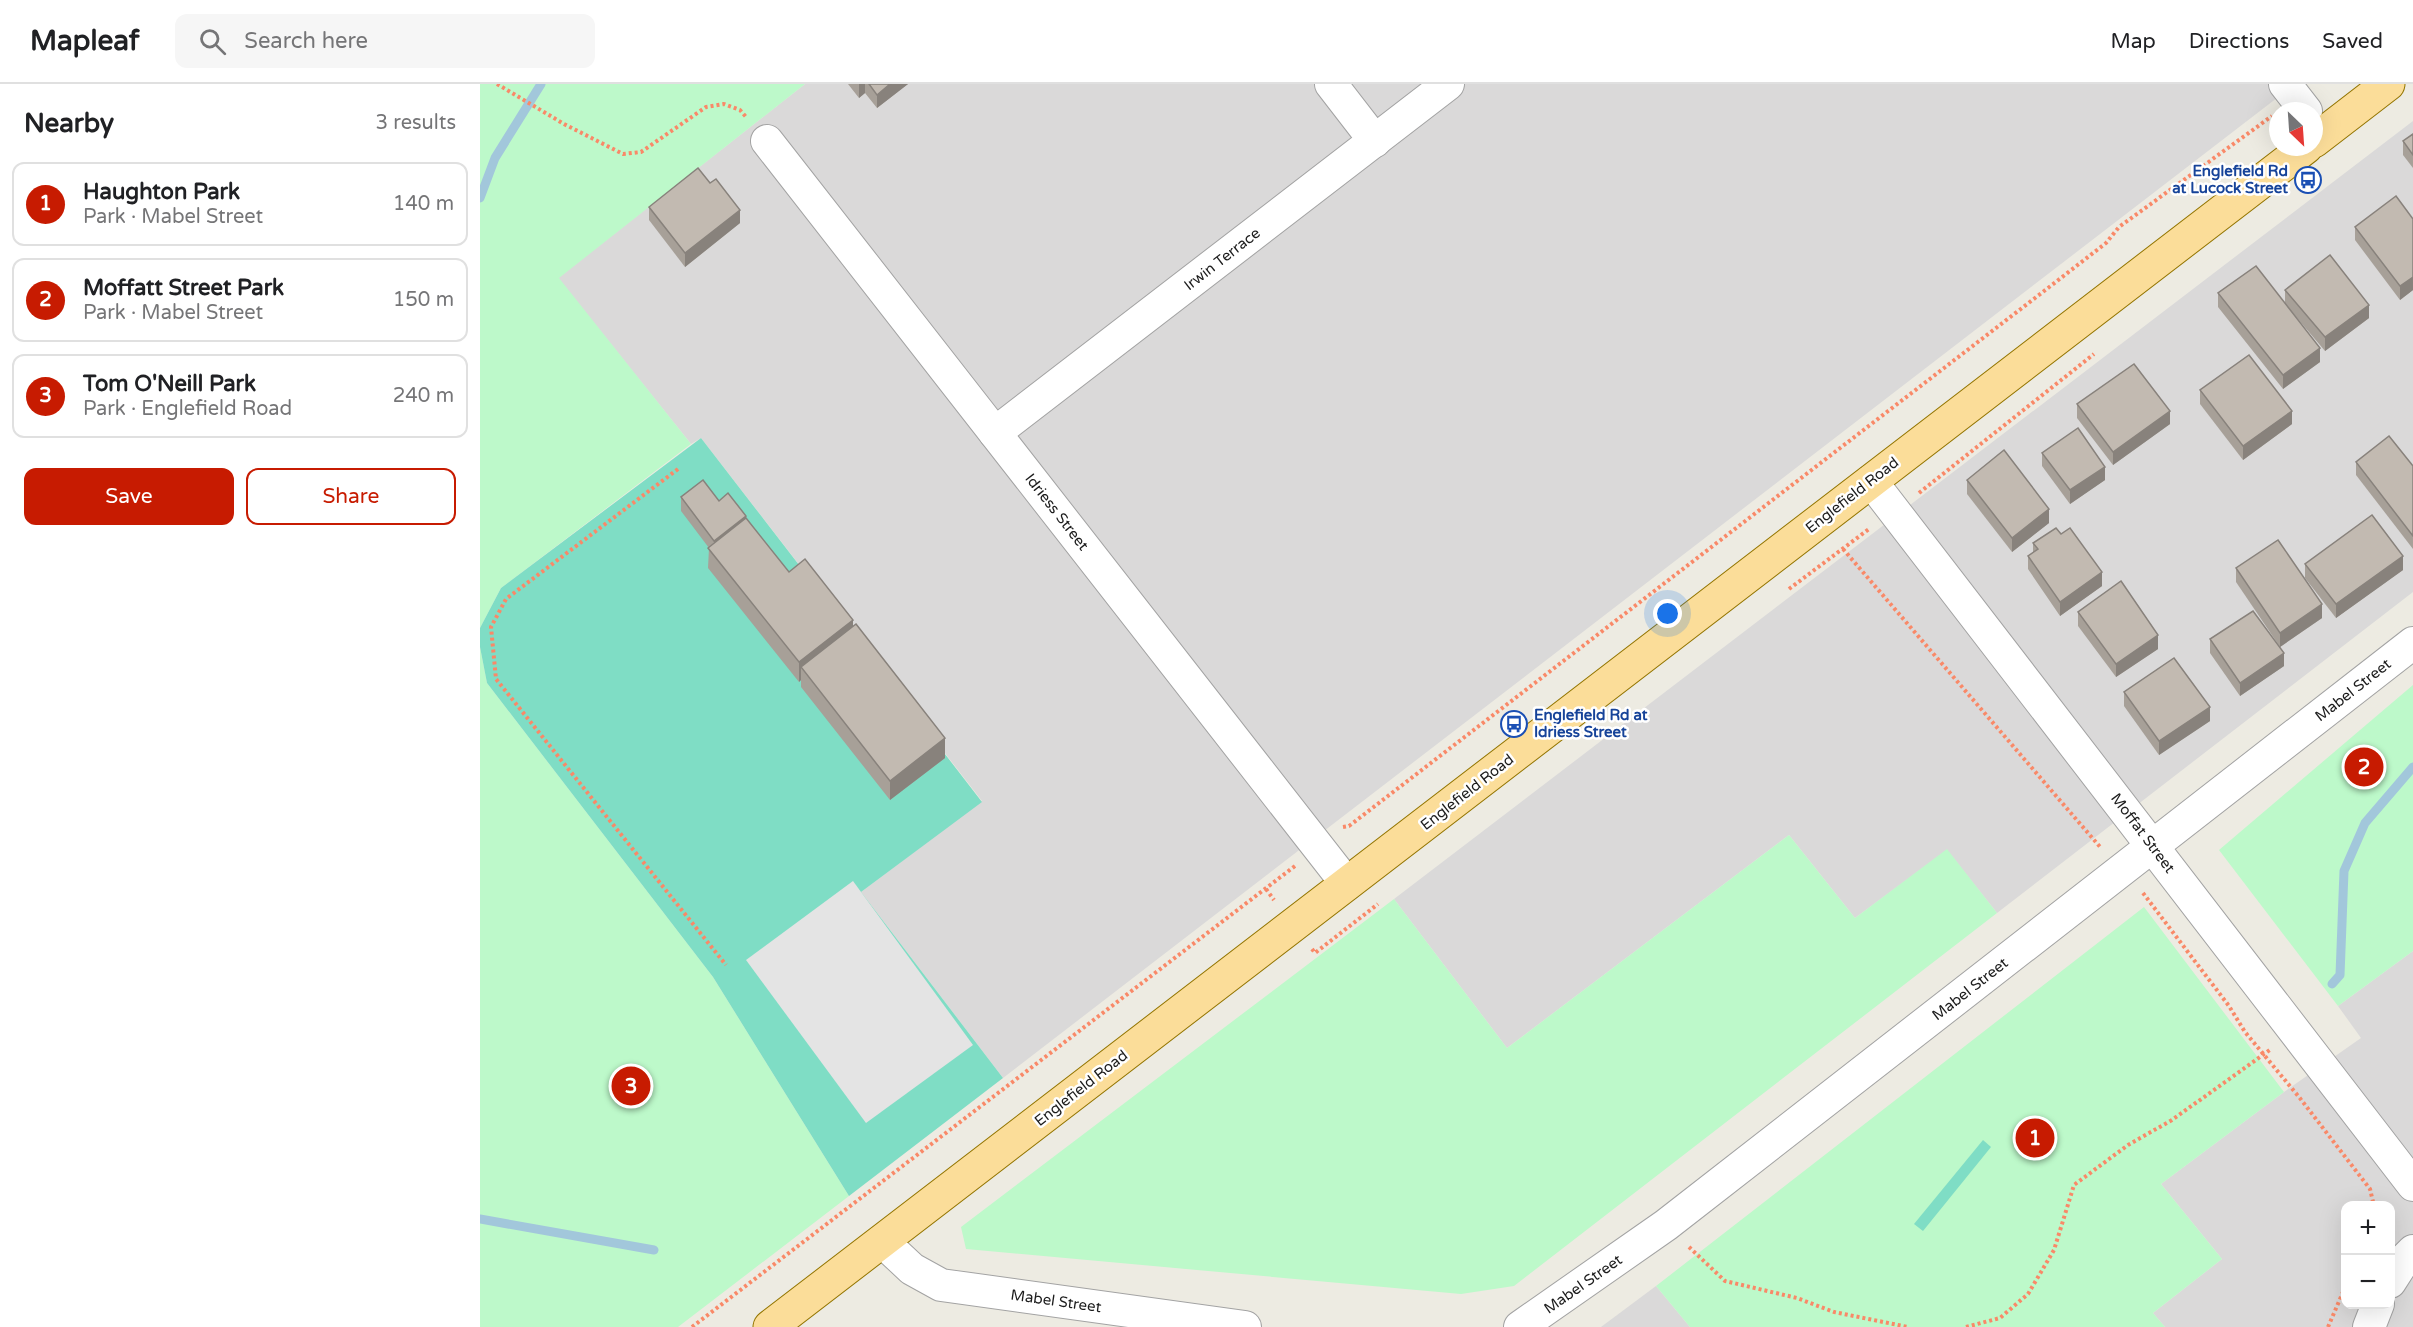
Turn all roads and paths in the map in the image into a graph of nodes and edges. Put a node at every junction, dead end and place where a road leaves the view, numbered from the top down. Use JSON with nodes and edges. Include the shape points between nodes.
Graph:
{"nodes":[{"id":1,"x":497,"y":84,"type":"edge"},
{"id":2,"x":1331,"y":84,"type":"edge"},
{"id":3,"x":1448,"y":84,"type":"edge"},
{"id":4,"x":2388,"y":84,"type":"edge"},
{"id":5,"x":2323,"y":112,"type":"edge"},
{"id":6,"x":2269,"y":140,"type":"edge"},
{"id":7,"x":767,"y":141,"type":"joint"},
{"id":8,"x":1375,"y":141,"type":"junction"},
{"id":9,"x":2269,"y":150,"type":"edge"},
{"id":10,"x":995,"y":433,"type":"junction"},
{"id":11,"x":678,"y":469,"type":"dead end"},
{"id":12,"x":1871,"y":481,"type":"junction"},
{"id":13,"x":2413,"y":643,"type":"edge"},
{"id":14,"x":2154,"y":847,"type":"junction"},
{"id":15,"x":1319,"y":848,"type":"junction"},
{"id":16,"x":1347,"y":884,"type":"junction"},
{"id":17,"x":726,"y":965,"type":"dead end"},
{"id":18,"x":2294,"y":1033,"type":"junction"},
{"id":19,"x":2413,"y":1185,"type":"edge"},
{"id":20,"x":1666,"y":1225,"type":"junction"},
{"id":21,"x":882,"y":1240,"type":"junction"},
{"id":22,"x":2413,"y":1251,"type":"edge"},
{"id":23,"x":2395,"y":1275,"type":"edge"},
{"id":24,"x":2341,"y":1297,"type":"edge"},
{"id":25,"x":2376,"y":1309,"type":"edge"},
{"id":26,"x":692,"y":1327,"type":"edge"},
{"id":27,"x":770,"y":1327,"type":"edge"},
{"id":28,"x":1245,"y":1327,"type":"edge"},
{"id":29,"x":1520,"y":1327,"type":"edge"},
{"id":30,"x":1908,"y":1327,"type":"edge"},
{"id":31,"x":1966,"y":1327,"type":"edge"},
{"id":32,"x":2328,"y":1327,"type":"edge"},
{"id":33,"x":2369,"y":1327,"type":"edge"}],
"edges":[{"from":1,"to":7,"type":"path","via":[[623,154],[641,152],[706,107],[724,104],[740,110]]},
{"from":2,"to":8,"type":"street"},
{"from":3,"to":8,"type":"street","name":"Irwin Terrace"},
{"from":4,"to":5,"type":"main road","name":"Englefield Road"},
{"from":6,"to":15,"type":"path","via":[[2119,227],[2106,243],[2057,282],[1349,826],[1340,828]]},
{"from":7,"to":10,"type":"street","name":"Idriess Street"},
{"from":8,"to":10,"type":"street","name":"Irwin Terrace"},
{"from":9,"to":12,"type":"main road","name":"Englefield Road"},
{"from":10,"to":15,"type":"street","name":"Idriess Street"},
{"from":11,"to":17,"type":"path","via":[[506,599],[491,627],[495,669],[496,679]]},
{"from":12,"to":14,"type":"street","name":"Moffat Street"},
{"from":12,"to":16,"type":"main road","name":"Englefield Road"},
{"from":13,"to":14,"type":"street","name":"Mabel Street"},
{"from":14,"to":18,"type":"street","name":"Moffat Street"},
{"from":14,"to":20,"type":"street","name":"Mabel Street"},
{"from":15,"to":16,"type":"street","name":"Idriess Street"},
{"from":15,"to":26,"type":"path"},
{"from":16,"to":21,"type":"main road","name":"Englefield Road"},
{"from":18,"to":19,"type":"street","name":"Moffat Street"},
{"from":18,"to":31,"type":"path","via":[[2074,1185],[2054,1250],[2028,1294],[2000,1318]]},
{"from":20,"to":29,"type":"street","name":"Mabel Street"},
{"from":20,"to":30,"type":"path","via":[[1725,1281],[1797,1298],[1834,1312]]},
{"from":21,"to":27,"type":"main road","name":"Englefield Road"},
{"from":21,"to":28,"type":"street","name":"Mabel Street","via":[[912,1269],[941,1285]]},
{"from":22,"to":23,"type":"street"},
{"from":24,"to":32,"type":"path"},
{"from":25,"to":33,"type":"street"}]}
